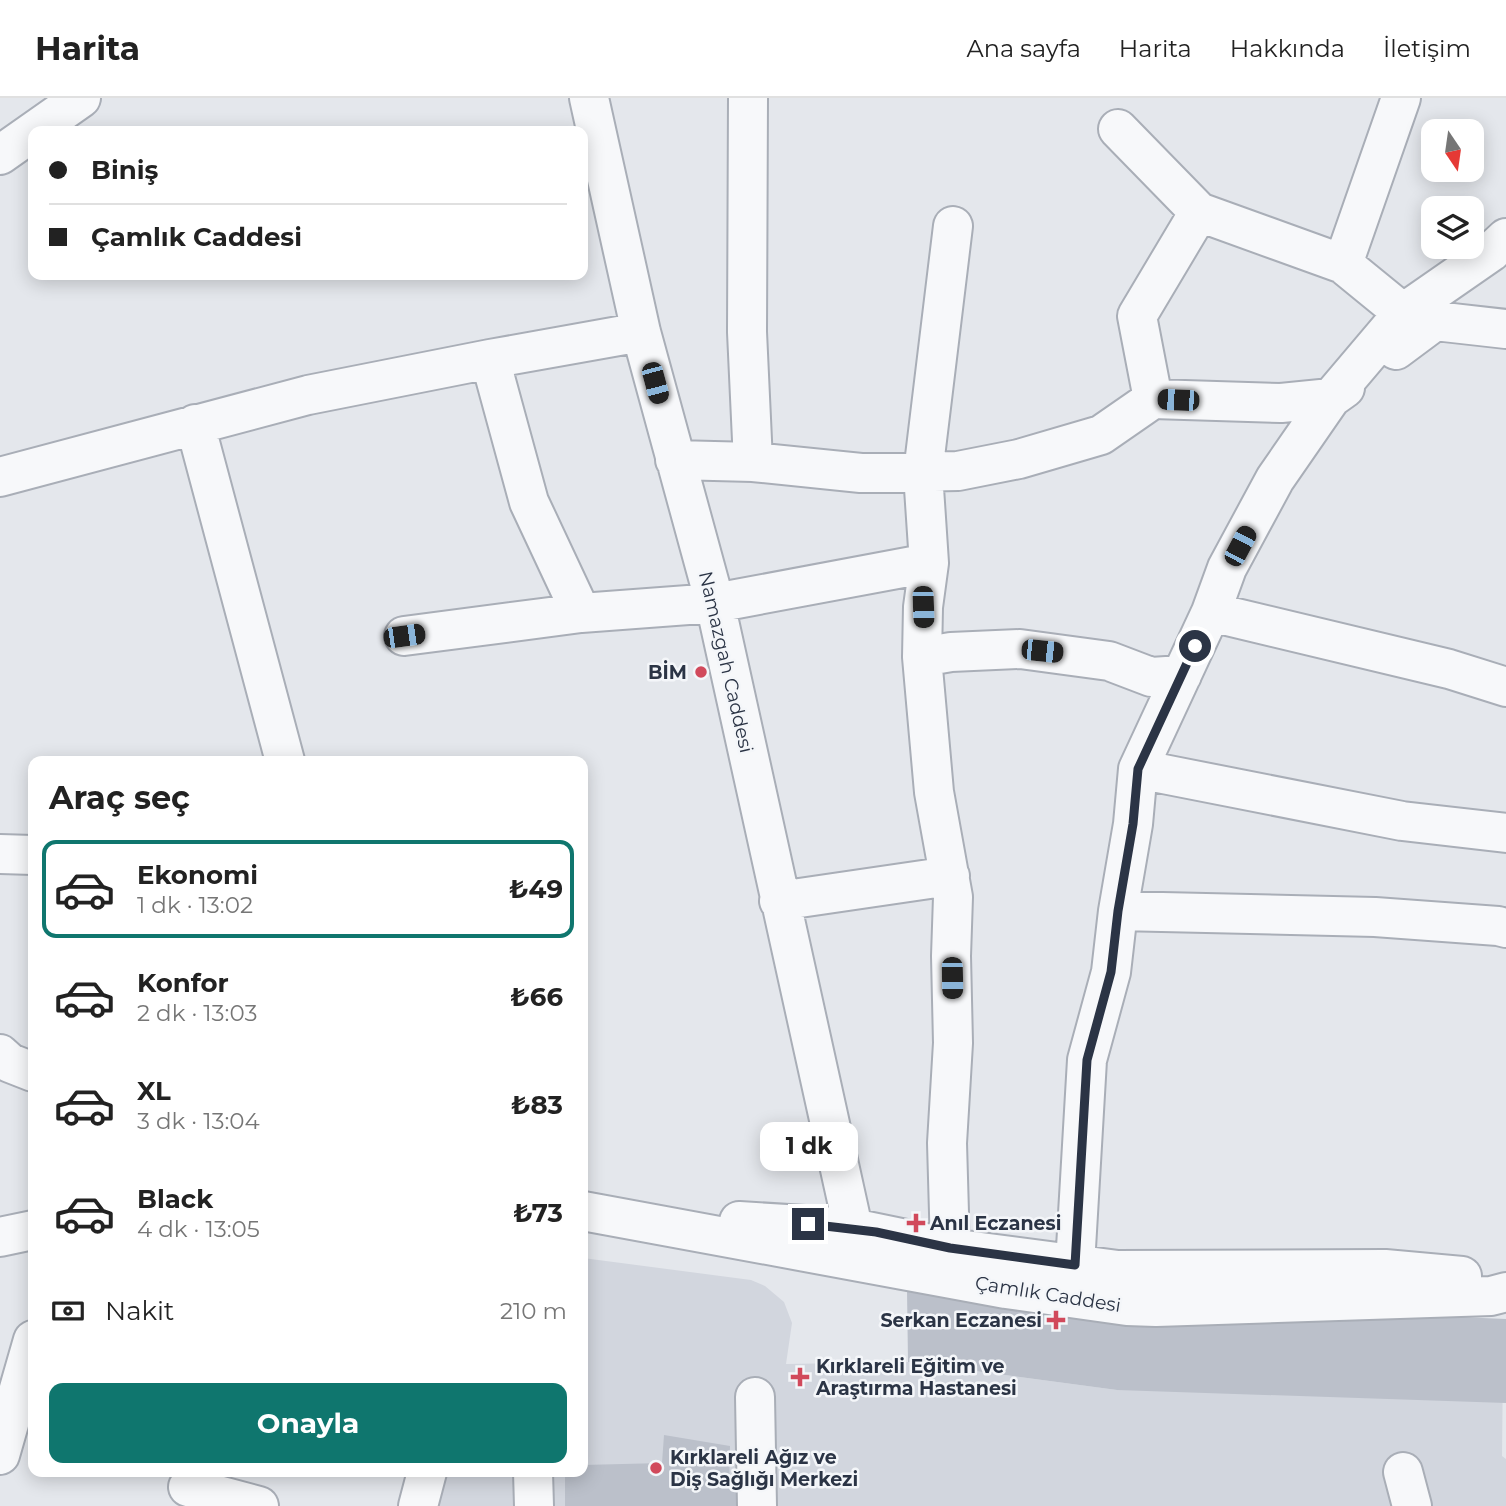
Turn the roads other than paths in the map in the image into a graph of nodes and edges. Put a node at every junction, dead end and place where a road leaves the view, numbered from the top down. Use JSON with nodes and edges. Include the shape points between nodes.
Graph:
{"nodes":[{"id":1,"x":81,"y":98,"type":"edge"},
{"id":2,"x":748,"y":98,"type":"edge"},
{"id":3,"x":1401,"y":98,"type":"edge"},
{"id":4,"x":588,"y":119,"type":"edge"},
{"id":5,"x":41,"y":126,"type":"edge"},
{"id":6,"x":1118,"y":129,"type":"dead end"},
{"id":7,"x":28,"y":135,"type":"edge"},
{"id":8,"x":0,"y":155,"type":"edge"},
{"id":9,"x":1199,"y":212,"type":"junction"},
{"id":10,"x":953,"y":226,"type":"dead end"},
{"id":11,"x":1506,"y":238,"type":"edge"},
{"id":12,"x":1343,"y":264,"type":"junction"},
{"id":13,"x":1403,"y":313,"type":"junction"},
{"id":14,"x":1506,"y":329,"type":"edge"},
{"id":15,"x":641,"y":332,"type":"junction"},
{"id":16,"x":490,"y":359,"type":"junction"},
{"id":17,"x":1331,"y":398,"type":"junction"},
{"id":18,"x":1153,"y":399,"type":"junction"},
{"id":19,"x":195,"y":424,"type":"junction"},
{"id":20,"x":675,"y":460,"type":"junction"},
{"id":21,"x":753,"y":462,"type":"junction"},
{"id":22,"x":923,"y":472,"type":"junction"},
{"id":23,"x":0,"y":477,"type":"edge"},
{"id":24,"x":929,"y":563,"type":"junction"},
{"id":25,"x":715,"y":603,"type":"junction"},
{"id":26,"x":1211,"y":612,"type":"junction"},
{"id":27,"x":581,"y":613,"type":"junction"},
{"id":28,"x":404,"y":636,"type":"dead end"},
{"id":29,"x":922,"y":657,"type":"junction"},
{"id":30,"x":1182,"y":675,"type":"junction"},
{"id":31,"x":1506,"y":687,"type":"edge"},
{"id":32,"x":284,"y":756,"type":"edge"},
{"id":33,"x":1138,"y":769,"type":"junction"},
{"id":34,"x":1506,"y":833,"type":"edge"},
{"id":35,"x":0,"y":854,"type":"edge"},
{"id":36,"x":28,"y":855,"type":"edge"},
{"id":37,"x":950,"y":876,"type":"junction"},
{"id":38,"x":779,"y":901,"type":"junction"},
{"id":39,"x":1118,"y":911,"type":"junction"},
{"id":40,"x":1506,"y":928,"type":"edge"},
{"id":41,"x":0,"y":1054,"type":"edge"},
{"id":42,"x":28,"y":1070,"type":"edge"},
{"id":43,"x":590,"y":1213,"type":"edge"},
{"id":44,"x":853,"y":1228,"type":"junction"},
{"id":45,"x":28,"y":1231,"type":"edge"},
{"id":46,"x":0,"y":1237,"type":"edge"},
{"id":47,"x":950,"y":1248,"type":"junction"},
{"id":48,"x":1075,"y":1265,"type":"junction"},
{"id":49,"x":1506,"y":1281,"type":"edge"},
{"id":50,"x":1506,"y":1292,"type":"edge"},
{"id":51,"x":28,"y":1357,"type":"edge"},
{"id":52,"x":755,"y":1398,"type":"dead end"},
{"id":53,"x":0,"y":1455,"type":"edge"},
{"id":54,"x":427,"y":1477,"type":"edge"},
{"id":55,"x":533,"y":1477,"type":"edge"},
{"id":56,"x":187,"y":1488,"type":"edge"},
{"id":57,"x":259,"y":1506,"type":"edge"},
{"id":58,"x":418,"y":1506,"type":"edge"},
{"id":59,"x":534,"y":1506,"type":"edge"},
{"id":60,"x":757,"y":1506,"type":"edge"}],
"edges":[{"from":1,"to":5,"type":"street"},
{"from":2,"to":21,"type":"street","via":[[747,332]]},
{"from":3,"to":12,"type":"street"},
{"from":4,"to":15,"type":"street","name":"Namazgah Caddesi"},
{"from":6,"to":9,"type":"street"},
{"from":7,"to":8,"type":"street"},
{"from":9,"to":12,"type":"street"},
{"from":9,"to":18,"type":"street","via":[[1137,316]]},
{"from":10,"to":22,"type":"street"},
{"from":11,"to":13,"type":"street"},
{"from":12,"to":13,"type":"street"},
{"from":13,"to":17,"type":"street"},
{"from":14,"to":17,"type":"street","via":[[1435,320]]},
{"from":15,"to":16,"type":"street"},
{"from":15,"to":20,"type":"street","name":"Namazgah Caddesi"},
{"from":16,"to":19,"type":"street","via":[[308,395]]},
{"from":16,"to":27,"type":"street","via":[[529,502]]},
{"from":17,"to":18,"type":"street","via":[[1281,403]]},
{"from":17,"to":26,"type":"street","via":[[1275,479],[1227,568]]},
{"from":18,"to":22,"type":"street","via":[[1101,435],[1019,459],[958,471]]},
{"from":19,"to":23,"type":"street"},
{"from":19,"to":32,"type":"street"},
{"from":20,"to":21,"type":"street"},
{"from":20,"to":25,"type":"street","name":"Namazgah Caddesi"},
{"from":21,"to":22,"type":"street","via":[[862,473]]},
{"from":22,"to":24,"type":"street"},
{"from":24,"to":25,"type":"street"},
{"from":24,"to":29,"type":"street"},
{"from":25,"to":27,"type":"street"},
{"from":25,"to":38,"type":"street","name":"Namazgah Caddesi"},
{"from":26,"to":30,"type":"street"},
{"from":26,"to":31,"type":"street"},
{"from":27,"to":28,"type":"street"},
{"from":29,"to":30,"type":"street","via":[[1020,649],[1109,661],[1151,677]]},
{"from":29,"to":37,"type":"street","via":[[934,792]]},
{"from":30,"to":33,"type":"street"},
{"from":33,"to":34,"type":"street","via":[[1402,821]]},
{"from":33,"to":39,"type":"street"},
{"from":35,"to":36,"type":"street"},
{"from":37,"to":38,"type":"street"},
{"from":37,"to":47,"type":"street"},
{"from":38,"to":44,"type":"street","name":"Namazgah Caddesi"},
{"from":39,"to":40,"type":"street","via":[[1375,917]]},
{"from":39,"to":48,"type":"street","via":[[1111,972],[1087,1060]]},
{"from":41,"to":42,"type":"street"},
{"from":43,"to":44,"type":"street","name":"Çamlık Caddesi"},
{"from":43,"to":50,"type":"street","name":"Çamlık Caddesi","via":[[1006,1289],[1127,1306]]},
{"from":44,"to":47,"type":"street","name":"Çamlık Caddesi"},
{"from":45,"to":46,"type":"street"},
{"from":47,"to":48,"type":"street","name":"Çamlık Caddesi"},
{"from":48,"to":49,"type":"street","name":"Çamlık Caddesi","via":[[1385,1269]]},
{"from":51,"to":53,"type":"street"},
{"from":52,"to":60,"type":"street"},
{"from":54,"to":58,"type":"street"},
{"from":55,"to":59,"type":"street"},
{"from":56,"to":57,"type":"street"}]}
